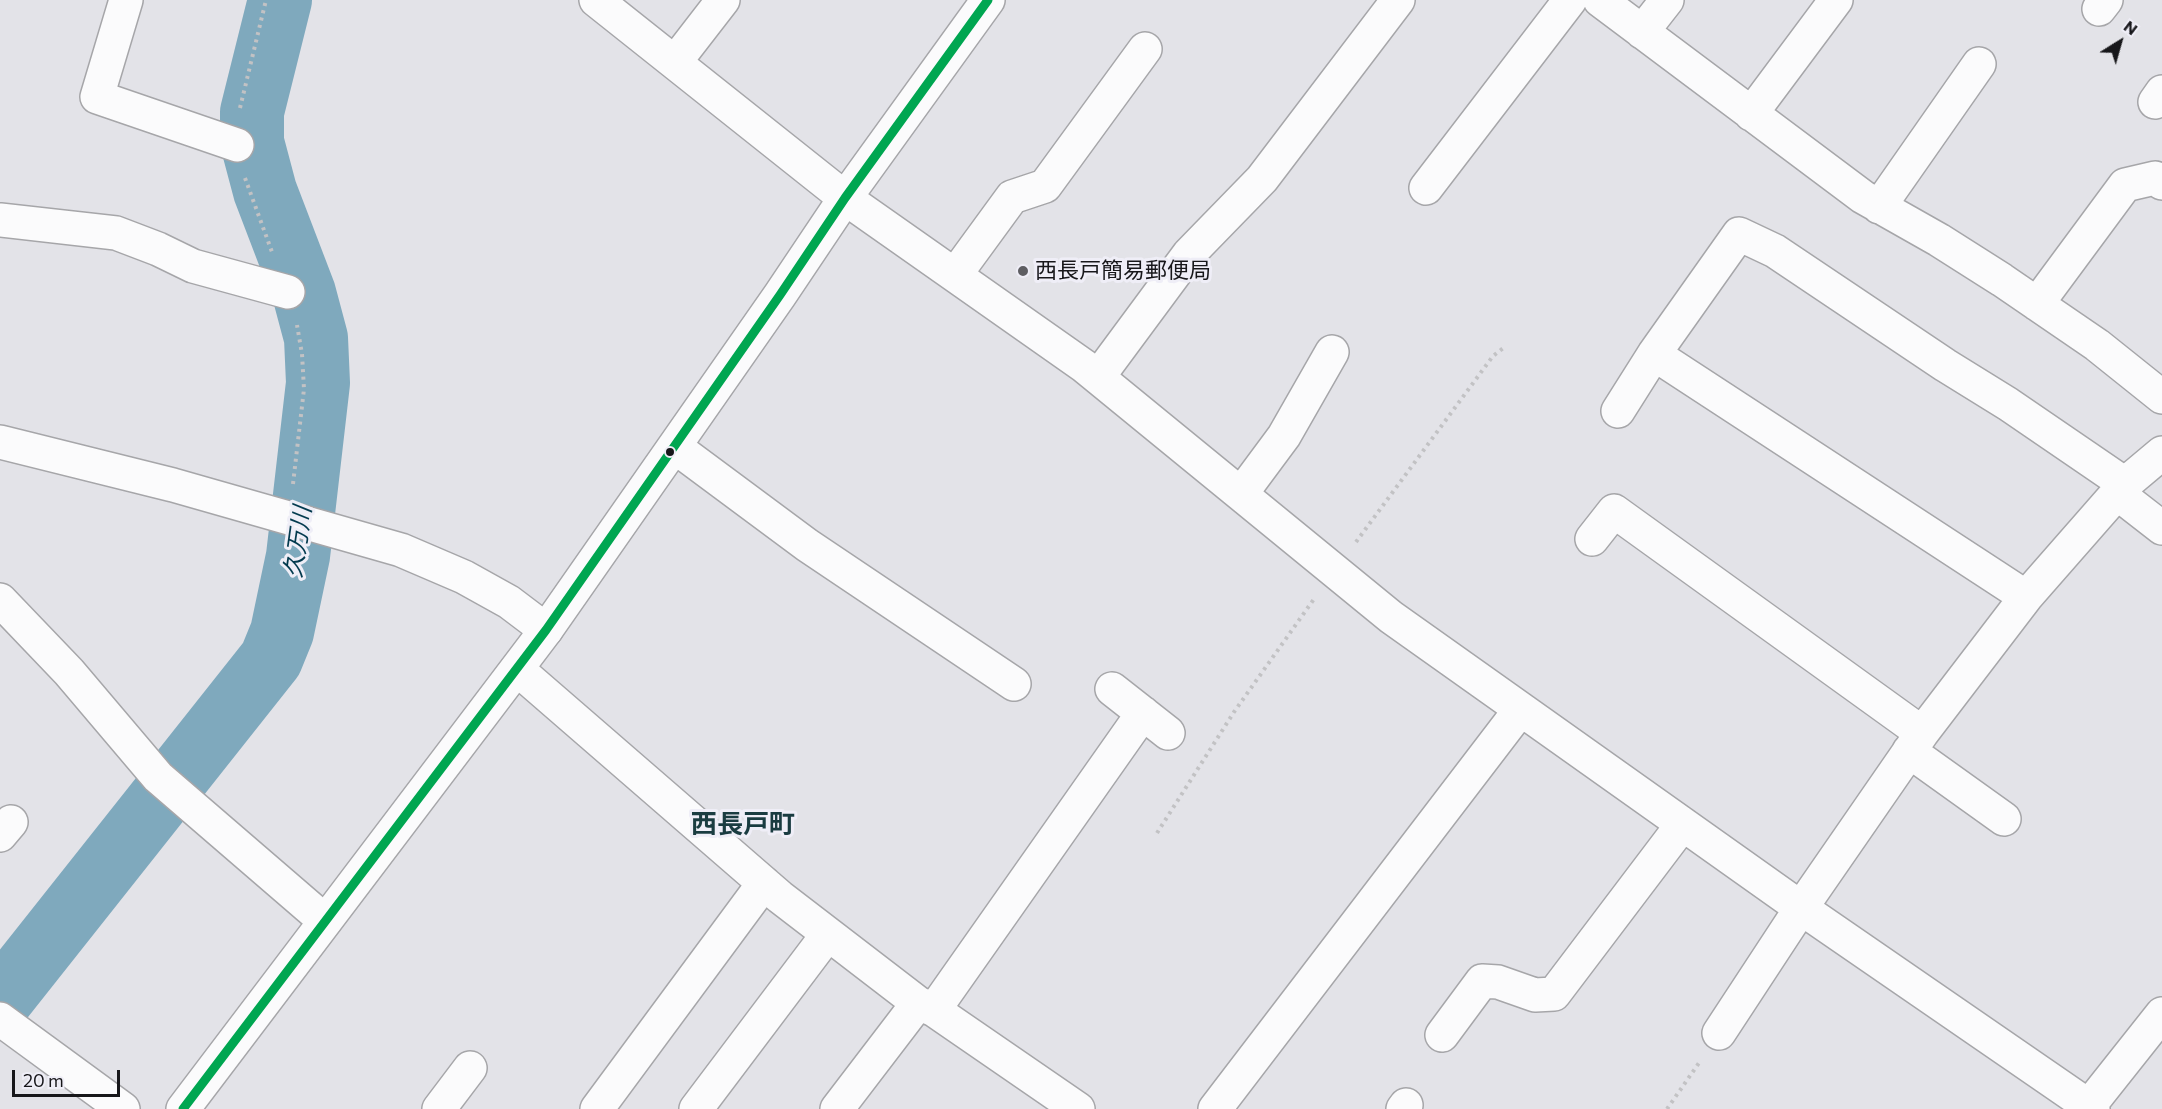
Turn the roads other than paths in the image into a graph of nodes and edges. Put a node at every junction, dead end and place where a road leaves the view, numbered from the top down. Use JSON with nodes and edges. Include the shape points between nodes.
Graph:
{"nodes":[{"id":1,"x":126,"y":0,"type":"edge"},
{"id":2,"x":596,"y":0,"type":"edge"},
{"id":3,"x":723,"y":0,"type":"edge"},
{"id":4,"x":988,"y":0,"type":"edge"},
{"id":5,"x":1398,"y":0,"type":"edge"},
{"id":6,"x":1570,"y":0,"type":"edge"},
{"id":7,"x":1600,"y":0,"type":"edge"},
{"id":8,"x":1666,"y":0,"type":"edge"},
{"id":9,"x":1836,"y":0,"type":"edge"},
{"id":10,"x":1642,"y":33,"type":"junction"},
{"id":11,"x":1145,"y":49,"type":"dead end"},
{"id":12,"x":675,"y":62,"type":"junction"},
{"id":13,"x":1979,"y":64,"type":"dead end"},
{"id":14,"x":1751,"y":114,"type":"junction"},
{"id":15,"x":237,"y":145,"type":"dead end"},
{"id":16,"x":2162,"y":183,"type":"edge"},
{"id":17,"x":1426,"y":188,"type":"dead end"},
{"id":18,"x":845,"y":198,"type":"junction"},
{"id":19,"x":1879,"y":207,"type":"junction"},
{"id":20,"x":0,"y":220,"type":"edge"},
{"id":21,"x":955,"y":275,"type":"junction"},
{"id":22,"x":288,"y":292,"type":"dead end"},
{"id":23,"x":2037,"y":304,"type":"junction"},
{"id":24,"x":1332,"y":352,"type":"dead end"},
{"id":25,"x":1654,"y":354,"type":"junction"},
{"id":26,"x":1098,"y":377,"type":"junction"},
{"id":27,"x":2162,"y":397,"type":"edge"},
{"id":28,"x":1618,"y":411,"type":"dead end"},
{"id":29,"x":0,"y":442,"type":"edge"},
{"id":30,"x":675,"y":447,"type":"junction"},
{"id":31,"x":2162,"y":453,"type":"edge"},
{"id":32,"x":2121,"y":489,"type":"junction"},
{"id":33,"x":1241,"y":494,"type":"junction"},
{"id":34,"x":2162,"y":528,"type":"edge"},
{"id":35,"x":1592,"y":539,"type":"dead end"},
{"id":36,"x":2026,"y":597,"type":"junction"},
{"id":37,"x":0,"y":600,"type":"edge"},
{"id":38,"x":546,"y":630,"type":"junction"},
{"id":39,"x":517,"y":669,"type":"junction"},
{"id":40,"x":1014,"y":684,"type":"dead end"},
{"id":41,"x":1112,"y":689,"type":"dead end"},
{"id":42,"x":1520,"y":710,"type":"junction"},
{"id":43,"x":1916,"y":742,"type":"junction"},
{"id":44,"x":2004,"y":819,"type":"dead end"},
{"id":45,"x":1682,"y":825,"type":"junction"},
{"id":46,"x":764,"y":883,"type":"junction"},
{"id":47,"x":1801,"y":908,"type":"junction"},
{"id":48,"x":325,"y":921,"type":"junction"},
{"id":49,"x":828,"y":934,"type":"junction"},
{"id":50,"x":926,"y":1006,"type":"junction"},
{"id":51,"x":2162,"y":1014,"type":"edge"},
{"id":52,"x":6,"y":1023,"type":"edge"},
{"id":53,"x":1719,"y":1033,"type":"road end"},
{"id":54,"x":1442,"y":1035,"type":"dead end"},
{"id":55,"x":470,"y":1068,"type":"dead end"},
{"id":56,"x":2078,"y":1104,"type":"edge"},
{"id":57,"x":123,"y":1109,"type":"edge"},
{"id":58,"x":183,"y":1109,"type":"edge"},
{"id":59,"x":439,"y":1109,"type":"edge"},
{"id":60,"x":597,"y":1109,"type":"edge"},
{"id":61,"x":696,"y":1109,"type":"edge"},
{"id":62,"x":837,"y":1109,"type":"edge"},
{"id":63,"x":1078,"y":1109,"type":"edge"},
{"id":64,"x":1215,"y":1109,"type":"edge"}],
"edges":[{"from":1,"to":15,"type":"street","via":[[97,97]]},
{"from":2,"to":12,"type":"street"},
{"from":3,"to":12,"type":"street"},
{"from":4,"to":18,"type":"street"},
{"from":5,"to":26,"type":"street","via":[[1262,179],[1189,254]]},
{"from":6,"to":17,"type":"street"},
{"from":7,"to":10,"type":"street"},
{"from":8,"to":10,"type":"street"},
{"from":9,"to":14,"type":"street"},
{"from":10,"to":14,"type":"street"},
{"from":11,"to":21,"type":"street","via":[[1134,85],[1045,186],[1012,197]]},
{"from":12,"to":18,"type":"street"},
{"from":13,"to":19,"type":"street"},
{"from":14,"to":19,"type":"street"},
{"from":16,"to":23,"type":"street","via":[[2155,178],[2125,185]]},
{"from":18,"to":21,"type":"street"},
{"from":18,"to":30,"type":"street"},
{"from":19,"to":23,"type":"street","via":[[1939,240]]},
{"from":20,"to":22,"type":"street","via":[[116,233],[193,266]]},
{"from":21,"to":26,"type":"street"},
{"from":23,"to":27,"type":"street"},
{"from":24,"to":33,"type":"street","via":[[1284,436]]},
{"from":25,"to":28,"type":"street"},
{"from":25,"to":32,"type":"street","via":[[1739,234],[1775,251],[2008,404]]},
{"from":25,"to":36,"type":"street"},
{"from":26,"to":33,"type":"street"},
{"from":29,"to":38,"type":"street","via":[[173,485],[401,550],[464,577],[509,602]]},
{"from":30,"to":38,"type":"street"},
{"from":30,"to":40,"type":"street","via":[[807,545]]},
{"from":31,"to":32,"type":"street"},
{"from":32,"to":34,"type":"street"},
{"from":32,"to":36,"type":"street"},
{"from":33,"to":42,"type":"street","via":[[1391,617]]},
{"from":35,"to":43,"type":"street","via":[[1614,511]]},
{"from":36,"to":43,"type":"street"},
{"from":37,"to":48,"type":"street","via":[[69,672],[158,777]]},
{"from":38,"to":39,"type":"street"},
{"from":39,"to":46,"type":"street"},
{"from":39,"to":48,"type":"street"},
{"from":41,"to":50,"type":"street","via":[[1156,723]]},
{"from":42,"to":45,"type":"street"},
{"from":42,"to":64,"type":"street"},
{"from":43,"to":44,"type":"street"},
{"from":43,"to":47,"type":"street"},
{"from":45,"to":47,"type":"street"},
{"from":45,"to":54,"type":"street","via":[[1554,994],[1535,996],[1498,982],[1482,981]]},
{"from":46,"to":49,"type":"street"},
{"from":46,"to":60,"type":"street"},
{"from":47,"to":53,"type":"street"},
{"from":47,"to":56,"type":"street"},
{"from":48,"to":58,"type":"street"},
{"from":49,"to":50,"type":"street"},
{"from":49,"to":61,"type":"street"},
{"from":50,"to":62,"type":"street"},
{"from":50,"to":63,"type":"street"},
{"from":51,"to":56,"type":"street"},
{"from":52,"to":57,"type":"street"},
{"from":55,"to":59,"type":"street"}]}
